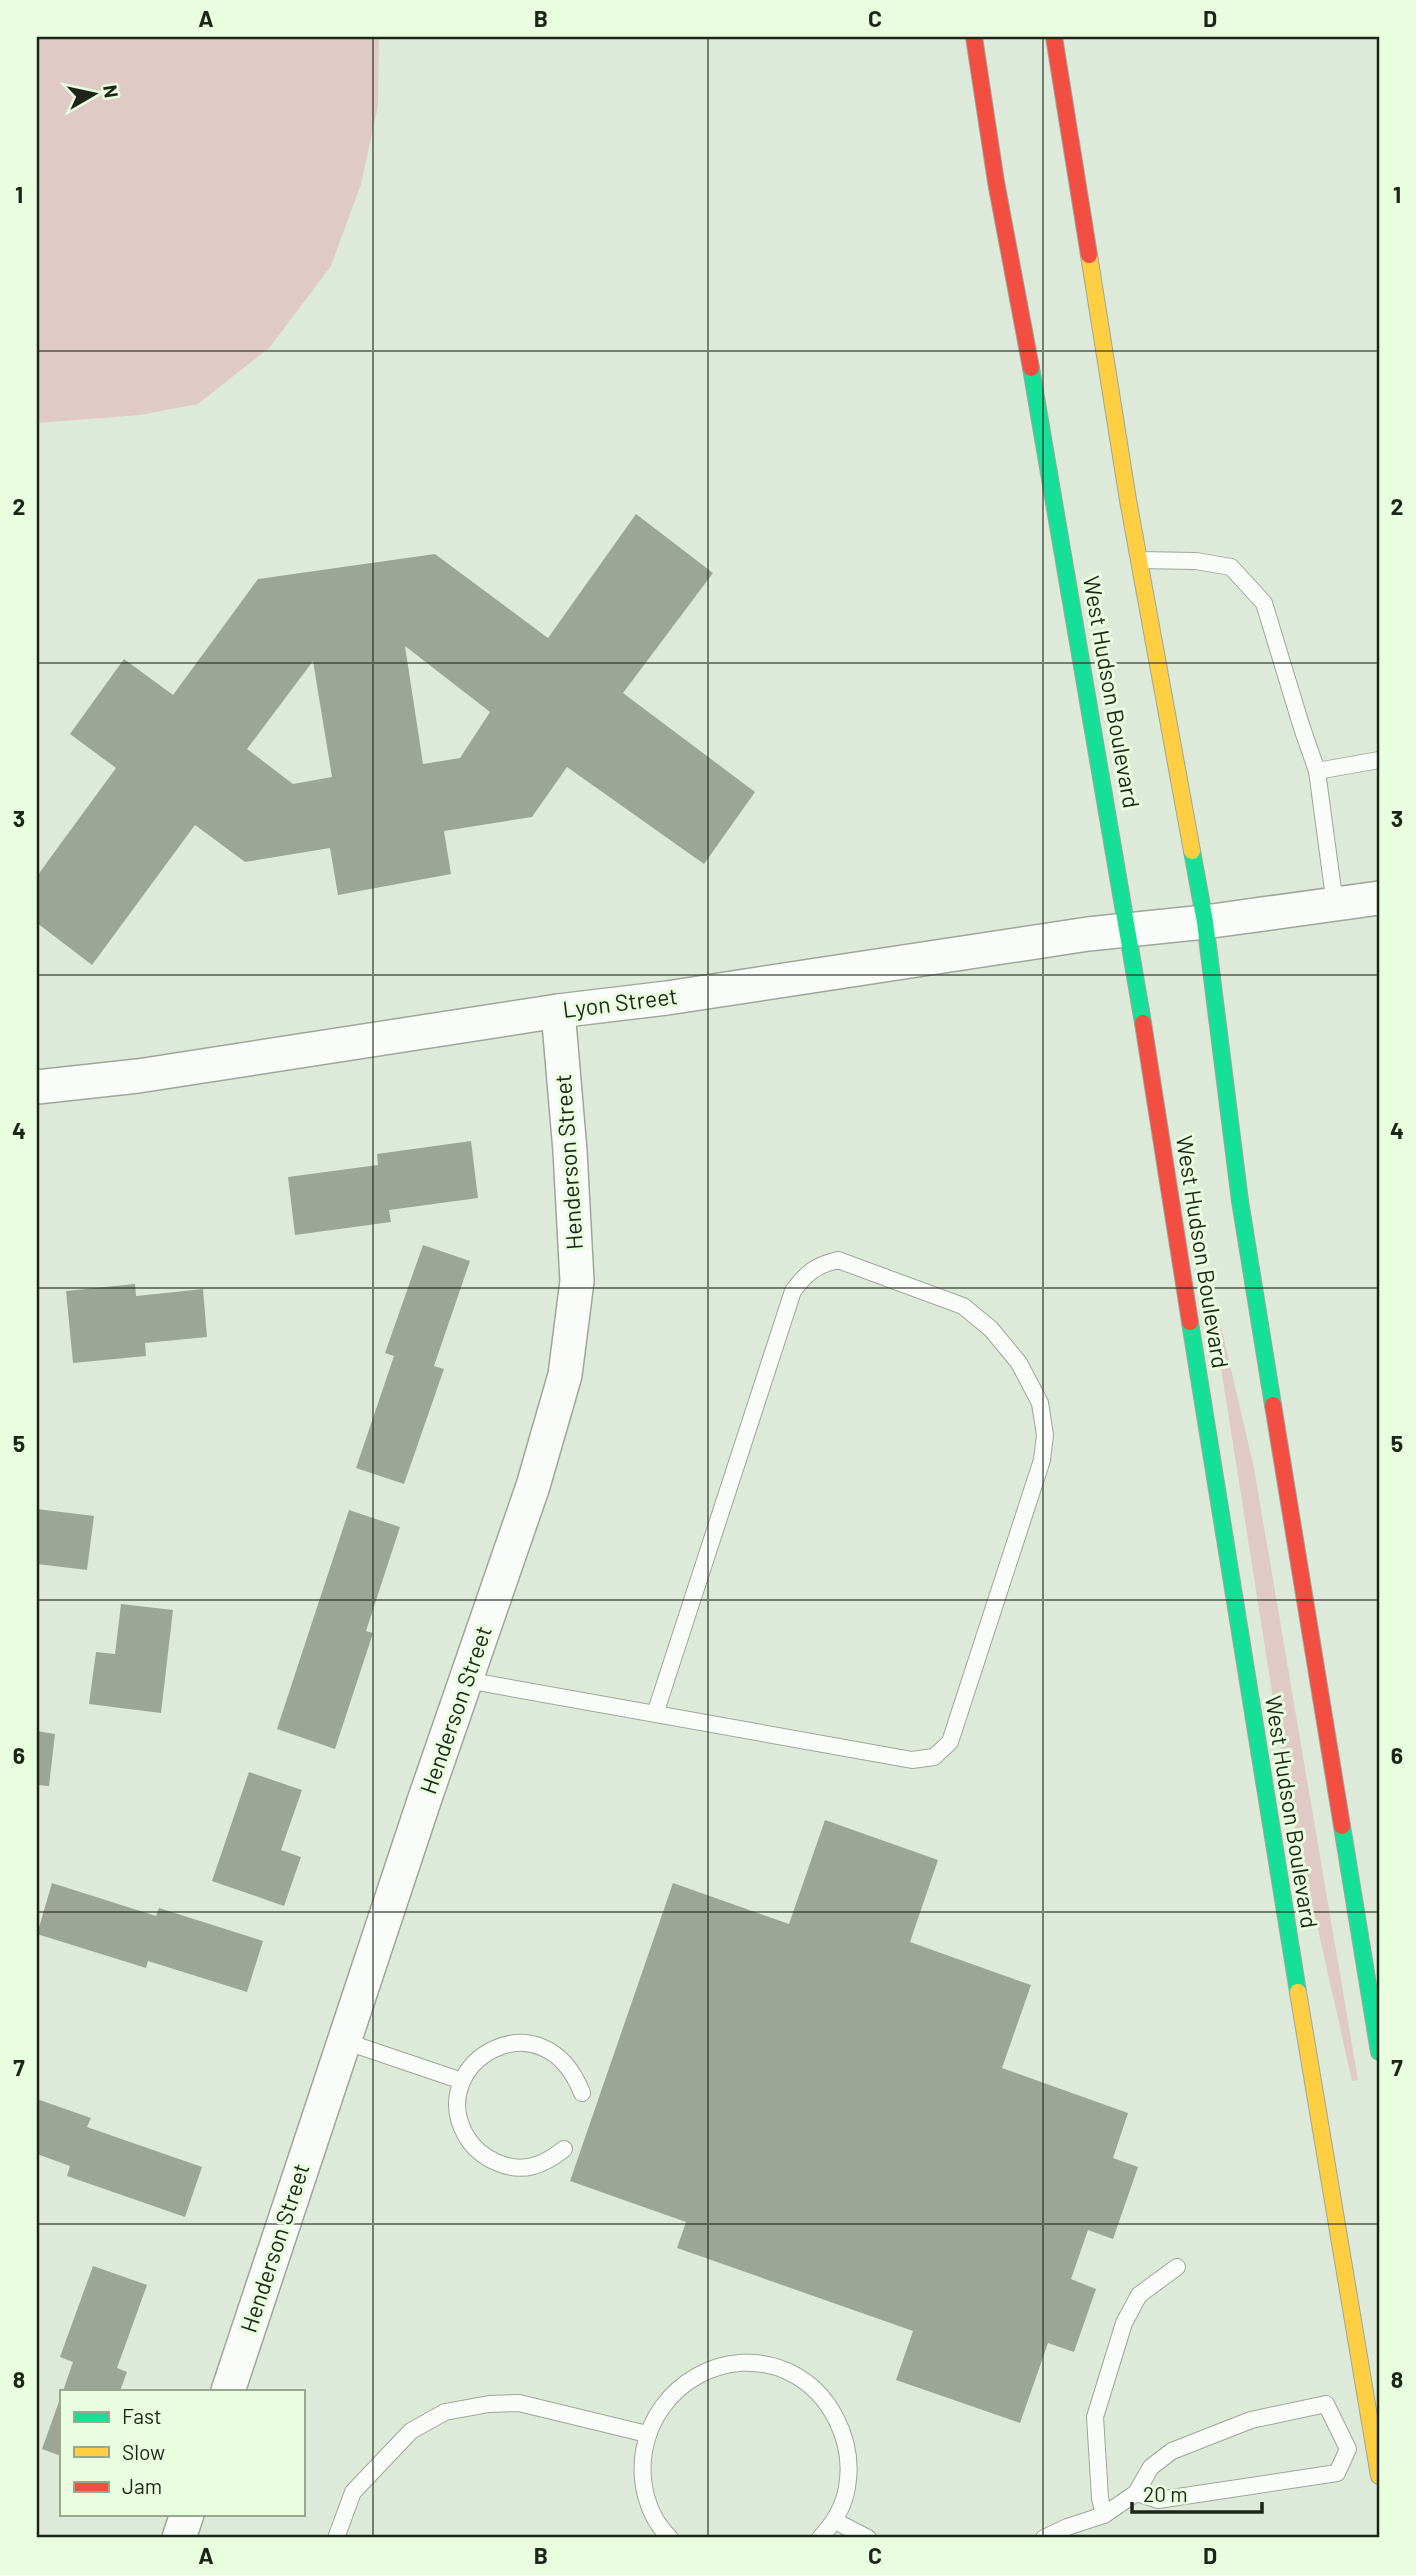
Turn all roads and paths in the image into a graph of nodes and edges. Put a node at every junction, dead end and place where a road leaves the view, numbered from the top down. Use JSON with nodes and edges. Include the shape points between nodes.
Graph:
{"nodes":[{"id":1,"x":974,"y":37,"type":"edge"},
{"id":2,"x":1055,"y":37,"type":"edge"},
{"id":3,"x":1139,"y":560,"type":"junction"},
{"id":4,"x":1379,"y":760,"type":"edge"},
{"id":5,"x":1317,"y":771,"type":"junction"},
{"id":6,"x":1379,"y":898,"type":"edge"},
{"id":7,"x":1335,"y":905,"type":"junction"},
{"id":8,"x":1205,"y":922,"type":"junction"},
{"id":9,"x":1128,"y":930,"type":"junction"},
{"id":10,"x":558,"y":1011,"type":"junction"},
{"id":11,"x":37,"y":1087,"type":"edge"},
{"id":12,"x":466,"y":1680,"type":"junction"},
{"id":13,"x":655,"y":1714,"type":"junction"},
{"id":14,"x":344,"y":2041,"type":"junction"},
{"id":15,"x":1379,"y":2045,"type":"edge"},
{"id":16,"x":462,"y":2081,"type":"junction"},
{"id":17,"x":582,"y":2093,"type":"dead end"},
{"id":18,"x":564,"y":2149,"type":"dead end"},
{"id":19,"x":1177,"y":2267,"type":"dead end"},
{"id":20,"x":228,"y":2390,"type":"edge"},
{"id":21,"x":647,"y":2434,"type":"junction"},
{"id":22,"x":1376,"y":2443,"type":"edge"},
{"id":23,"x":1348,"y":2449,"type":"junction"},
{"id":24,"x":1379,"y":2476,"type":"edge"},
{"id":25,"x":1136,"y":2493,"type":"junction"},
{"id":26,"x":1104,"y":2515,"type":"junction"},
{"id":27,"x":186,"y":2516,"type":"edge"},
{"id":28,"x":835,"y":2521,"type":"junction"},
{"id":29,"x":180,"y":2538,"type":"edge"},
{"id":30,"x":337,"y":2538,"type":"edge"},
{"id":31,"x":670,"y":2538,"type":"edge"},
{"id":32,"x":820,"y":2538,"type":"edge"},
{"id":33,"x":868,"y":2538,"type":"edge"},
{"id":34,"x":1044,"y":2538,"type":"edge"}],
"edges":[{"from":1,"to":9,"type":"main road","name":"West Hudson Boulevard"},
{"from":2,"to":3,"type":"main road","name":"West Hudson Boulevard"},
{"from":3,"to":5,"type":"lane","via":[[1230,567],[1264,603]]},
{"from":3,"to":8,"type":"main road","name":"West Hudson Boulevard"},
{"from":4,"to":5,"type":"lane"},
{"from":5,"to":7,"type":"lane"},
{"from":6,"to":7,"type":"street","name":"Lyon Street"},
{"from":7,"to":8,"type":"street","name":"Lyon Street"},
{"from":8,"to":9,"type":"street","name":"Lyon Street"},
{"from":8,"to":15,"type":"main road","name":"West Hudson Boulevard","via":[[1240,1201]]},
{"from":9,"to":10,"type":"street","name":"Lyon Street"},
{"from":9,"to":22,"type":"main road","name":"West Hudson Boulevard","via":[[1266,1809]]},
{"from":10,"to":11,"type":"street","name":"Lyon Street","via":[[138,1076]]},
{"from":10,"to":12,"type":"street","name":"Henderson Street","via":[[577,1281],[565,1374],[533,1486]]},
{"from":12,"to":13,"type":"lane"},
{"from":12,"to":14,"type":"street","name":"Henderson Street"},
{"from":13,"to":13,"type":"lane","via":[[912,1760],[934,1757],[950,1742],[1042,1460],[1045,1435],[1040,1403],[1019,1363],[991,1329],[963,1306],[838,1260],[806,1273],[793,1291]]},
{"from":14,"to":16,"type":"lane"},
{"from":14,"to":20,"type":"street","name":"Henderson Street"},
{"from":16,"to":17,"type":"lane","via":[[472,2064],[488,2052],[506,2044],[526,2043],[562,2059]]},
{"from":16,"to":18,"type":"lane","via":[[457,2102],[460,2124],[470,2143],[486,2158],[527,2168],[548,2162]]},
{"from":19,"to":26,"type":"lane","via":[[1139,2295],[1124,2323],[1095,2417]]},
{"from":21,"to":28,"type":"lane","via":[[663,2403],[688,2379],[720,2366],[755,2363],[789,2372],[817,2392],[838,2420],[848,2453],[847,2488]]},
{"from":21,"to":30,"type":"lane","via":[[519,2403],[445,2412],[411,2431],[353,2491]]},
{"from":21,"to":31,"type":"lane","via":[[641,2467],[646,2501]]},
{"from":22,"to":23,"type":"lane"},
{"from":22,"to":24,"type":"main road","name":"West Hudson Boulevard"},
{"from":23,"to":25,"type":"lane","via":[[1338,2473],[1158,2500]]},
{"from":23,"to":25,"type":"lane","via":[[1326,2404],[1283,2412],[1172,2451],[1151,2467]]},
{"from":25,"to":26,"type":"lane"},
{"from":26,"to":34,"type":"lane"},
{"from":27,"to":29,"type":"street"},
{"from":28,"to":32,"type":"lane"},
{"from":28,"to":33,"type":"lane"}]}
